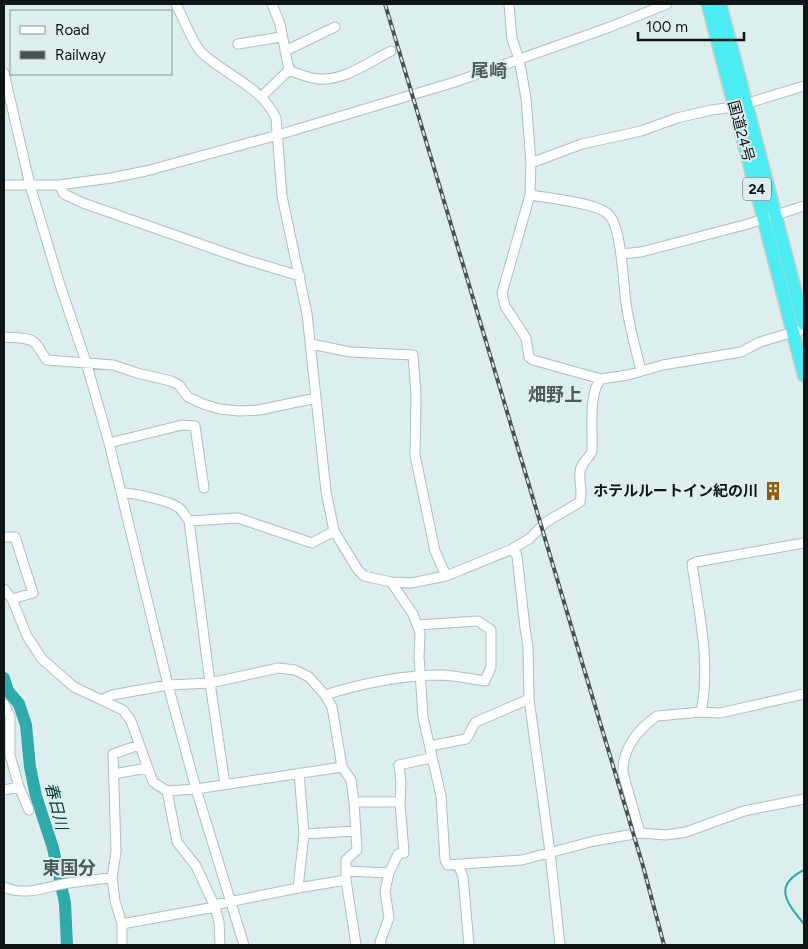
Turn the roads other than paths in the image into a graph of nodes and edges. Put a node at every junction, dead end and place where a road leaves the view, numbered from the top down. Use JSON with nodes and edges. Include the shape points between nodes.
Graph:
{"nodes":[{"id":1,"x":176,"y":4,"type":"edge"},
{"id":2,"x":272,"y":4,"type":"edge"},
{"id":3,"x":509,"y":4,"type":"edge"},
{"id":4,"x":667,"y":4,"type":"edge"},
{"id":5,"x":708,"y":4,"type":"edge"},
{"id":6,"x":720,"y":4,"type":"edge"},
{"id":7,"x":335,"y":27,"type":"dead end"},
{"id":8,"x":282,"y":37,"type":"junction"},
{"id":9,"x":238,"y":44,"type":"dead end"},
{"id":10,"x":285,"y":51,"type":"junction"},
{"id":11,"x":391,"y":51,"type":"dead end"},
{"id":12,"x":519,"y":59,"type":"junction"},
{"id":13,"x":289,"y":70,"type":"junction"},
{"id":14,"x":4,"y":75,"type":"edge"},
{"id":15,"x":804,"y":86,"type":"edge"},
{"id":16,"x":262,"y":96,"type":"junction"},
{"id":17,"x":741,"y":105,"type":"junction"},
{"id":18,"x":278,"y":135,"type":"junction"},
{"id":19,"x":530,"y":163,"type":"junction"},
{"id":20,"x":4,"y":185,"type":"edge"},
{"id":21,"x":30,"y":185,"type":"junction"},
{"id":22,"x":59,"y":185,"type":"junction"},
{"id":23,"x":530,"y":195,"type":"junction"},
{"id":24,"x":804,"y":206,"type":"edge"},
{"id":25,"x":770,"y":218,"type":"junction"},
{"id":26,"x":621,"y":254,"type":"junction"},
{"id":27,"x":300,"y":276,"type":"junction"},
{"id":28,"x":804,"y":324,"type":"edge"},
{"id":29,"x":799,"y":330,"type":"edge"},
{"id":30,"x":4,"y":337,"type":"edge"},
{"id":31,"x":311,"y":344,"type":"junction"},
{"id":32,"x":86,"y":362,"type":"junction"},
{"id":33,"x":641,"y":371,"type":"junction"},
{"id":34,"x":804,"y":375,"type":"edge"},
{"id":35,"x":601,"y":379,"type":"junction"},
{"id":36,"x":316,"y":398,"type":"junction"},
{"id":37,"x":109,"y":443,"type":"junction"},
{"id":38,"x":204,"y":488,"type":"dead end"},
{"id":39,"x":121,"y":493,"type":"junction"},
{"id":40,"x":188,"y":521,"type":"junction"},
{"id":41,"x":334,"y":531,"type":"junction"},
{"id":42,"x":4,"y":537,"type":"edge"},
{"id":43,"x":804,"y":543,"type":"edge"},
{"id":44,"x":510,"y":550,"type":"junction"},
{"id":45,"x":446,"y":576,"type":"junction"},
{"id":46,"x":391,"y":582,"type":"junction"},
{"id":47,"x":4,"y":589,"type":"edge"},
{"id":48,"x":12,"y":599,"type":"junction"},
{"id":49,"x":417,"y":625,"type":"junction"},
{"id":50,"x":420,"y":676,"type":"junction"},
{"id":51,"x":210,"y":683,"type":"junction"},
{"id":52,"x":168,"y":685,"type":"junction"},
{"id":53,"x":804,"y":694,"type":"edge"},
{"id":54,"x":325,"y":695,"type":"junction"},
{"id":55,"x":103,"y":699,"type":"junction"},
{"id":56,"x":529,"y":699,"type":"junction"},
{"id":57,"x":4,"y":704,"type":"edge"},
{"id":58,"x":701,"y":712,"type":"junction"},
{"id":59,"x":7,"y":734,"type":"edge"},
{"id":60,"x":139,"y":745,"type":"junction"},
{"id":61,"x":430,"y":746,"type":"junction"},
{"id":62,"x":7,"y":756,"type":"edge"},
{"id":63,"x":431,"y":758,"type":"junction"},
{"id":64,"x":342,"y":767,"type":"junction"},
{"id":65,"x":147,"y":768,"type":"junction"},
{"id":66,"x":299,"y":773,"type":"junction"},
{"id":67,"x":114,"y":774,"type":"junction"},
{"id":68,"x":225,"y":784,"type":"junction"},
{"id":69,"x":19,"y":787,"type":"junction"},
{"id":70,"x":196,"y":789,"type":"junction"},
{"id":71,"x":4,"y":790,"type":"edge"},
{"id":72,"x":167,"y":791,"type":"junction"},
{"id":73,"x":804,"y":799,"type":"edge"},
{"id":74,"x":354,"y":802,"type":"junction"},
{"id":75,"x":400,"y":802,"type":"junction"},
{"id":76,"x":29,"y":810,"type":"dead end"},
{"id":77,"x":356,"y":831,"type":"junction"},
{"id":78,"x":640,"y":833,"type":"junction"},
{"id":79,"x":304,"y":834,"type":"junction"},
{"id":80,"x":550,"y":852,"type":"junction"},
{"id":81,"x":458,"y":864,"type":"junction"},
{"id":82,"x":389,"y":873,"type":"junction"},
{"id":83,"x":346,"y":876,"type":"junction"},
{"id":84,"x":112,"y":878,"type":"junction"},
{"id":85,"x":4,"y":887,"type":"edge"},
{"id":86,"x":298,"y":888,"type":"junction"},
{"id":87,"x":231,"y":902,"type":"junction"},
{"id":88,"x":215,"y":906,"type":"junction"},
{"id":89,"x":122,"y":924,"type":"junction"},
{"id":90,"x":122,"y":945,"type":"edge"},
{"id":91,"x":220,"y":945,"type":"edge"},
{"id":92,"x":244,"y":945,"type":"edge"},
{"id":93,"x":356,"y":945,"type":"edge"},
{"id":94,"x":381,"y":945,"type":"edge"},
{"id":95,"x":469,"y":945,"type":"edge"},
{"id":96,"x":560,"y":945,"type":"edge"}],
"edges":[{"from":1,"to":16,"type":"street","via":[[199,50]]},
{"from":2,"to":8,"type":"street"},
{"from":3,"to":12,"type":"street","via":[[512,40]]},
{"from":4,"to":12,"type":"street"},
{"from":5,"to":17,"type":"highway","name":"国道24号","number":"24"},
{"from":6,"to":17,"type":"highway","name":"国道24号","number":"24"},
{"from":7,"to":10,"type":"street"},
{"from":8,"to":9,"type":"street"},
{"from":8,"to":10,"type":"street"},
{"from":10,"to":13,"type":"street"},
{"from":11,"to":13,"type":"street","via":[[332,78],[318,79]]},
{"from":12,"to":18,"type":"street","via":[[455,82]]},
{"from":12,"to":19,"type":"street","via":[[526,98]]},
{"from":13,"to":16,"type":"street"},
{"from":14,"to":21,"type":"street"},
{"from":15,"to":17,"type":"street"},
{"from":16,"to":18,"type":"street","via":[[276,118]]},
{"from":17,"to":19,"type":"street","via":[[677,118],[641,131],[582,144]]},
{"from":17,"to":25,"type":"highway","name":"国道24号","number":"24"},
{"from":18,"to":22,"type":"street","via":[[146,171]]},
{"from":18,"to":27,"type":"street","via":[[282,196]]},
{"from":19,"to":23,"type":"street"},
{"from":20,"to":21,"type":"street"},
{"from":21,"to":22,"type":"street"},
{"from":21,"to":32,"type":"street"},
{"from":22,"to":27,"type":"street","via":[[64,194],[83,203]]},
{"from":23,"to":26,"type":"street","via":[[597,208],[609,214]]},
{"from":23,"to":35,"type":"street","via":[[502,293],[504,306],[526,338],[527,353],[533,360]]},
{"from":24,"to":25,"type":"street"},
{"from":25,"to":26,"type":"street","via":[[641,252]]},
{"from":25,"to":28,"type":"highway","name":"国道24号","number":"24"},
{"from":25,"to":29,"type":"highway","name":"国道24号","number":"24"},
{"from":26,"to":33,"type":"street","via":[[626,305]]},
{"from":27,"to":31,"type":"street"},
{"from":29,"to":33,"type":"street","via":[[760,342],[741,352]]},
{"from":29,"to":34,"type":"highway","name":"国道24号","number":"24"},
{"from":30,"to":32,"type":"street","via":[[30,339],[47,360]]},
{"from":31,"to":36,"type":"street"},
{"from":31,"to":45,"type":"street","via":[[350,352],[412,355],[416,395],[414,455],[433,543]]},
{"from":32,"to":36,"type":"street","via":[[113,364],[137,374],[171,381],[179,385],[188,397],[220,409],[259,410]]},
{"from":32,"to":37,"type":"street"},
{"from":33,"to":35,"type":"street"},
{"from":35,"to":44,"type":"street","via":[[597,382],[593,401],[592,451],[581,466],[580,502],[546,522],[529,539]]},
{"from":36,"to":41,"type":"street","via":[[326,491]]},
{"from":37,"to":38,"type":"street","via":[[182,424],[195,426]]},
{"from":37,"to":39,"type":"street"},
{"from":39,"to":40,"type":"street","via":[[136,494],[179,508]]},
{"from":39,"to":52,"type":"street"},
{"from":40,"to":41,"type":"street","via":[[238,518],[312,543]]},
{"from":40,"to":51,"type":"street"},
{"from":41,"to":46,"type":"street","via":[[364,576]]},
{"from":42,"to":48,"type":"street","via":[[15,537],[33,593]]},
{"from":43,"to":58,"type":"street","via":[[692,564],[705,669]]},
{"from":44,"to":45,"type":"street"},
{"from":44,"to":56,"type":"street","via":[[517,556],[528,646]]},
{"from":45,"to":46,"type":"street","via":[[411,583]]},
{"from":46,"to":49,"type":"street","via":[[414,614]]},
{"from":47,"to":48,"type":"street"},
{"from":48,"to":55,"type":"street","via":[[27,636],[42,659],[74,687]]},
{"from":49,"to":50,"type":"street","via":[[420,633]]},
{"from":49,"to":50,"type":"street","via":[[478,621],[491,630],[491,667],[485,681],[444,675]]},
{"from":50,"to":54,"type":"street","via":[[357,685]]},
{"from":50,"to":61,"type":"street","via":[[423,717]]},
{"from":51,"to":52,"type":"street"},
{"from":51,"to":54,"type":"street","via":[[286,668],[309,677]]},
{"from":51,"to":68,"type":"street"},
{"from":52,"to":55,"type":"street"},
{"from":52,"to":70,"type":"street"},
{"from":53,"to":58,"type":"street","via":[[720,713]]},
{"from":54,"to":64,"type":"street","via":[[332,707]]},
{"from":55,"to":60,"type":"street","via":[[123,710],[132,721]]},
{"from":56,"to":61,"type":"street","via":[[476,722],[466,739]]},
{"from":56,"to":80,"type":"street"},
{"from":57,"to":59,"type":"street","via":[[10,716]]},
{"from":58,"to":78,"type":"street","via":[[657,716],[629,744],[623,773]]},
{"from":59,"to":62,"type":"street"},
{"from":60,"to":65,"type":"street"},
{"from":60,"to":67,"type":"street","via":[[113,754]]},
{"from":61,"to":63,"type":"street"},
{"from":62,"to":69,"type":"street"},
{"from":63,"to":75,"type":"street","via":[[399,765]]},
{"from":63,"to":81,"type":"street","via":[[441,796],[445,860],[448,865]]},
{"from":64,"to":66,"type":"street"},
{"from":64,"to":74,"type":"street","via":[[351,780]]},
{"from":65,"to":67,"type":"street"},
{"from":65,"to":72,"type":"street","via":[[153,782]]},
{"from":66,"to":68,"type":"street"},
{"from":66,"to":79,"type":"street"},
{"from":67,"to":84,"type":"street","via":[[116,852]]},
{"from":68,"to":70,"type":"street"},
{"from":69,"to":71,"type":"street"},
{"from":69,"to":76,"type":"street"},
{"from":70,"to":72,"type":"street"},
{"from":70,"to":87,"type":"street"},
{"from":72,"to":88,"type":"street","via":[[177,842],[196,866]]},
{"from":73,"to":78,"type":"street","via":[[738,813],[686,832],[666,835]]},
{"from":74,"to":75,"type":"street"},
{"from":74,"to":77,"type":"street"},
{"from":75,"to":82,"type":"street","via":[[404,853],[398,854]]},
{"from":77,"to":79,"type":"street"},
{"from":77,"to":83,"type":"street","via":[[357,850],[346,860]]},
{"from":78,"to":80,"type":"street"},
{"from":79,"to":86,"type":"street"},
{"from":80,"to":81,"type":"street","via":[[522,860]]},
{"from":80,"to":96,"type":"street"},
{"from":81,"to":95,"type":"street","via":[[463,877]]},
{"from":82,"to":83,"type":"street"},
{"from":82,"to":94,"type":"street","via":[[384,891],[389,918]]},
{"from":83,"to":86,"type":"street"},
{"from":83,"to":93,"type":"street"},
{"from":84,"to":85,"type":"street","via":[[30,891]]},
{"from":84,"to":89,"type":"street"},
{"from":86,"to":87,"type":"street"},
{"from":87,"to":88,"type":"street"},
{"from":87,"to":92,"type":"street"},
{"from":88,"to":89,"type":"street"},
{"from":88,"to":91,"type":"street"},
{"from":89,"to":90,"type":"street"}]}
